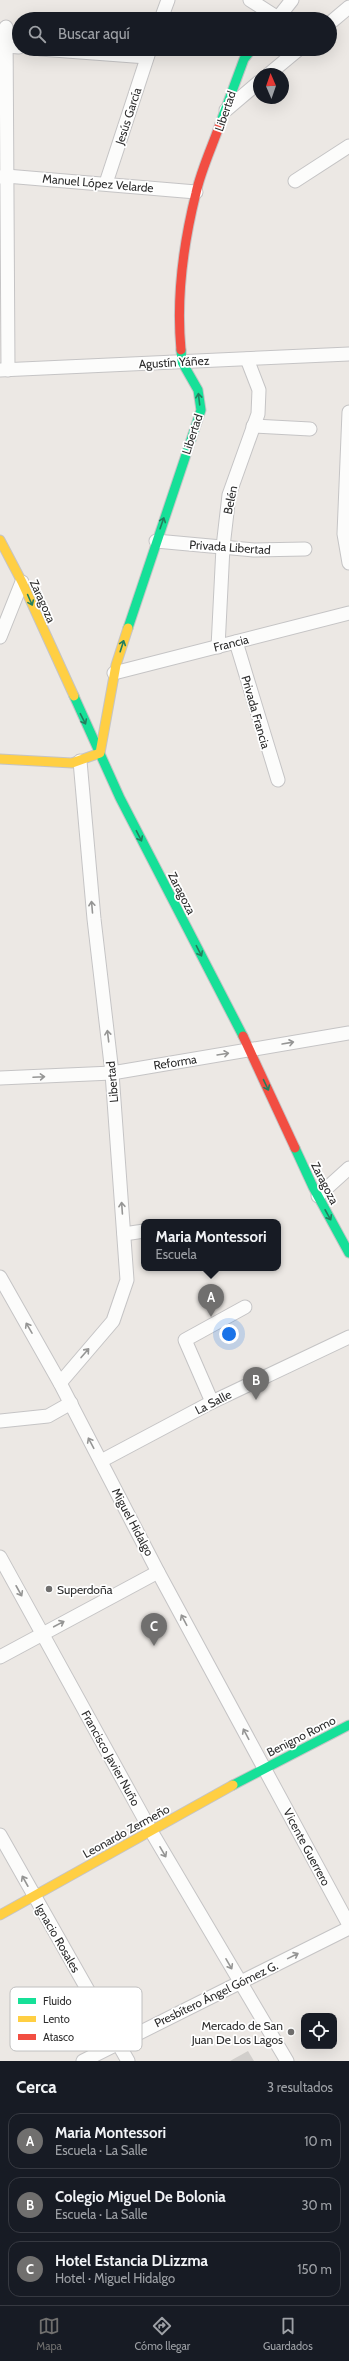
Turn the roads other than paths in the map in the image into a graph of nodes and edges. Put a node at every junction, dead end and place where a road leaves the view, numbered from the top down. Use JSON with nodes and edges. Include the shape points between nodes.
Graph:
{"nodes":[{"id":1,"x":168,"y":0,"type":"edge"},
{"id":2,"x":250,"y":0,"type":"edge"},
{"id":3,"x":292,"y":0,"type":"edge"},
{"id":4,"x":164,"y":12,"type":"edge"},
{"id":5,"x":268,"y":12,"type":"edge"},
{"id":6,"x":283,"y":12,"type":"edge"},
{"id":7,"x":347,"y":12,"type":"edge"},
{"id":8,"x":337,"y":18,"type":"edge"},
{"id":9,"x":6,"y":27,"type":"dead end"},
{"id":10,"x":6,"y":46,"type":"junction"},
{"id":11,"x":12,"y":46,"type":"edge"},
{"id":12,"x":147,"y":56,"type":"edge"},
{"id":13,"x":246,"y":56,"type":"edge"},
{"id":14,"x":291,"y":56,"type":"edge"},
{"id":15,"x":276,"y":68,"type":"edge"},
{"id":16,"x":253,"y":87,"type":"edge"},
{"id":17,"x":226,"y":110,"type":"junction"},
{"id":18,"x":349,"y":146,"type":"edge"},
{"id":19,"x":3,"y":177,"type":"edge"},
{"id":20,"x":295,"y":181,"type":"dead end"},
{"id":21,"x":106,"y":183,"type":"junction"},
{"id":22,"x":196,"y":192,"type":"junction"},
{"id":23,"x":349,"y":354,"type":"edge"},
{"id":24,"x":247,"y":359,"type":"junction"},
{"id":25,"x":182,"y":362,"type":"junction"},
{"id":26,"x":4,"y":370,"type":"edge"},
{"id":27,"x":349,"y":412,"type":"edge"},
{"id":28,"x":254,"y":426,"type":"junction"},
{"id":29,"x":310,"y":429,"type":"dead end"},
{"id":30,"x":346,"y":532,"type":"edge"},
{"id":31,"x":0,"y":540,"type":"edge"},
{"id":32,"x":156,"y":541,"type":"junction"},
{"id":33,"x":223,"y":547,"type":"junction"},
{"id":34,"x":305,"y":549,"type":"dead end"},
{"id":35,"x":349,"y":563,"type":"edge"},
{"id":36,"x":22,"y":582,"type":"junction"},
{"id":37,"x":349,"y":614,"type":"edge"},
{"id":38,"x":0,"y":637,"type":"edge"},
{"id":39,"x":236,"y":642,"type":"junction"},
{"id":40,"x":218,"y":647,"type":"junction"},
{"id":41,"x":114,"y":673,"type":"junction"},
{"id":42,"x":100,"y":753,"type":"junction"},
{"id":43,"x":0,"y":759,"type":"edge"},
{"id":44,"x":80,"y":761,"type":"junction"},
{"id":45,"x":278,"y":780,"type":"dead end"},
{"id":46,"x":349,"y":1033,"type":"edge"},
{"id":47,"x":250,"y":1050,"type":"junction"},
{"id":48,"x":112,"y":1073,"type":"junction"},
{"id":49,"x":0,"y":1078,"type":"edge"},
{"id":50,"x":349,"y":1168,"type":"edge"},
{"id":51,"x":318,"y":1196,"type":"junction"},
{"id":52,"x":141,"y":1231,"type":"edge"},
{"id":53,"x":124,"y":1234,"type":"junction"},
{"id":54,"x":349,"y":1253,"type":"edge"},
{"id":55,"x":0,"y":1277,"type":"edge"},
{"id":56,"x":245,"y":1307,"type":"dead end"},
{"id":57,"x":349,"y":1337,"type":"edge"},
{"id":58,"x":60,"y":1383,"type":"junction"},
{"id":59,"x":212,"y":1402,"type":"junction"},
{"id":60,"x":70,"y":1403,"type":"junction"},
{"id":61,"x":0,"y":1421,"type":"edge"},
{"id":62,"x":101,"y":1461,"type":"junction"},
{"id":63,"x":0,"y":1557,"type":"edge"},
{"id":64,"x":158,"y":1572,"type":"junction"},
{"id":65,"x":42,"y":1633,"type":"junction"},
{"id":66,"x":0,"y":1657,"type":"edge"},
{"id":67,"x":349,"y":1724,"type":"edge"},
{"id":68,"x":264,"y":1768,"type":"junction"},
{"id":69,"x":151,"y":1831,"type":"junction"},
{"id":70,"x":0,"y":1835,"type":"edge"},
{"id":71,"x":34,"y":1897,"type":"junction"},
{"id":72,"x":0,"y":1915,"type":"edge"},
{"id":73,"x":349,"y":1925,"type":"edge"},
{"id":74,"x":349,"y":1928,"type":"edge"},
{"id":75,"x":240,"y":1983,"type":"junction"},
{"id":76,"x":86,"y":1987,"type":"edge"},
{"id":77,"x":142,"y":2030,"type":"edge"},
{"id":78,"x":101,"y":2051,"type":"edge"},
{"id":79,"x":123,"y":2051,"type":"edge"},
{"id":80,"x":83,"y":2061,"type":"edge"},
{"id":81,"x":128,"y":2061,"type":"edge"},
{"id":82,"x":288,"y":2061,"type":"edge"}],
"edges":[{"from":1,"to":4,"type":"street"},
{"from":2,"to":5,"type":"street"},
{"from":3,"to":6,"type":"street"},
{"from":7,"to":8,"type":"street"},
{"from":9,"to":10,"type":"street"},
{"from":10,"to":11,"type":"street"},
{"from":10,"to":19,"type":"street"},
{"from":12,"to":21,"type":"street","name":"Jesús García"},
{"from":13,"to":17,"type":"street","name":"Libertad"},
{"from":14,"to":15,"type":"street"},
{"from":16,"to":17,"type":"street"},
{"from":17,"to":22,"type":"street","name":"Libertad"},
{"from":18,"to":20,"type":"street"},
{"from":19,"to":21,"type":"street","name":"Manuel López Velarde"},
{"from":19,"to":26,"type":"street"},
{"from":21,"to":22,"type":"street","name":"Manuel López Velarde"},
{"from":22,"to":25,"type":"street","name":"Libertad","via":[[180,277],[178,321]]},
{"from":23,"to":24,"type":"street","name":"Agustín Yáñez"},
{"from":24,"to":25,"type":"street","name":"Agustín Yáñez"},
{"from":24,"to":28,"type":"street","name":"Belén","via":[[259,390],[258,414]]},
{"from":25,"to":26,"type":"street","name":"Agustín Yáñez"},
{"from":32,"to":25,"type":"street","name":"Libertad","one_way":true,"via":[[201,410],[198,390]]},
{"from":27,"to":30,"type":"street"},
{"from":28,"to":29,"type":"street"},
{"from":28,"to":33,"type":"street","name":"Belén","via":[[229,496]]},
{"from":30,"to":35,"type":"street"},
{"from":31,"to":36,"type":"street","name":"Zaragoza"},
{"from":32,"to":33,"type":"street","name":"Privada Libertad"},
{"from":41,"to":32,"type":"street","name":"Libertad","one_way":true},
{"from":33,"to":34,"type":"street","name":"Privada Libertad","via":[[254,550]]},
{"from":33,"to":40,"type":"street","name":"Belén"},
{"from":36,"to":38,"type":"street"},
{"from":36,"to":42,"type":"street","name":"Zaragoza","one_way":true,"via":[[76,706]]},
{"from":37,"to":39,"type":"street","name":"Francia"},
{"from":39,"to":40,"type":"street","name":"Francia"},
{"from":39,"to":45,"type":"street","name":"Privada Francia"},
{"from":40,"to":41,"type":"street","name":"Francia"},
{"from":41,"to":42,"type":"street","name":"Libertad"},
{"from":42,"to":44,"type":"street"},
{"from":42,"to":47,"type":"street","name":"Zaragoza","one_way":true,"via":[[120,798]]},
{"from":43,"to":44,"type":"street","via":[[72,763]]},
{"from":48,"to":44,"type":"street","name":"Libertad","one_way":true,"via":[[94,919]]},
{"from":47,"to":46,"type":"street","name":"Reforma","one_way":true},
{"from":48,"to":47,"type":"street","name":"Reforma","one_way":true},
{"from":47,"to":51,"type":"street","name":"Zaragoza","one_way":true},
{"from":49,"to":48,"type":"street","name":"Reforma","one_way":true},
{"from":53,"to":48,"type":"street","name":"Libertad","one_way":true},
{"from":50,"to":51,"type":"street"},
{"from":51,"to":54,"type":"street","name":"Zaragoza","one_way":true},
{"from":52,"to":53,"type":"street"},
{"from":58,"to":53,"type":"street","name":"Libertad","one_way":true,"via":[[113,1321],[127,1280]]},
{"from":58,"to":55,"type":"street","name":"Miguel Hidalgo","one_way":true},
{"from":56,"to":59,"type":"street","via":[[185,1340]]},
{"from":57,"to":59,"type":"street","name":"La Salle"},
{"from":58,"to":60,"type":"street","name":"Miguel Hidalgo"},
{"from":59,"to":62,"type":"street","name":"La Salle"},
{"from":60,"to":61,"type":"street","via":[[48,1416]]},
{"from":62,"to":60,"type":"street","name":"Miguel Hidalgo","one_way":true},
{"from":62,"to":64,"type":"street","name":"Miguel Hidalgo"},
{"from":63,"to":65,"type":"street","name":"Francisco Javier Nuño","one_way":true},
{"from":65,"to":64,"type":"street","one_way":true},
{"from":68,"to":64,"type":"street","name":"Miguel Hidalgo","one_way":true},
{"from":65,"to":66,"type":"street"},
{"from":65,"to":69,"type":"street","name":"Francisco Javier Nuño"},
{"from":67,"to":68,"type":"street","name":"Benigno Romo"},
{"from":68,"to":69,"type":"street","name":"Leonardo Zermeño"},
{"from":68,"to":73,"type":"street","name":"Vicente Guerrero"},
{"from":69,"to":71,"type":"street","name":"Leonardo Zermeño"},
{"from":69,"to":75,"type":"street","name":"Francisco Javier Nuño","one_way":true},
{"from":71,"to":70,"type":"street","name":"Ignacio Rosales","one_way":true},
{"from":71,"to":72,"type":"street","name":"Leonardo Zermeño"},
{"from":71,"to":76,"type":"street","name":"Ignacio Rosales"},
{"from":75,"to":74,"type":"street","name":"Presbítero Ángel Gómez G.","one_way":true},
{"from":75,"to":77,"type":"street","name":"Presbítero Ángel Gómez G."},
{"from":75,"to":82,"type":"street","name":"Francisco Javier Nuño"},
{"from":78,"to":80,"type":"street","name":"Presbítero Ángel Gómez G."},
{"from":79,"to":81,"type":"street","name":"Ignacio Rosales"}]}
